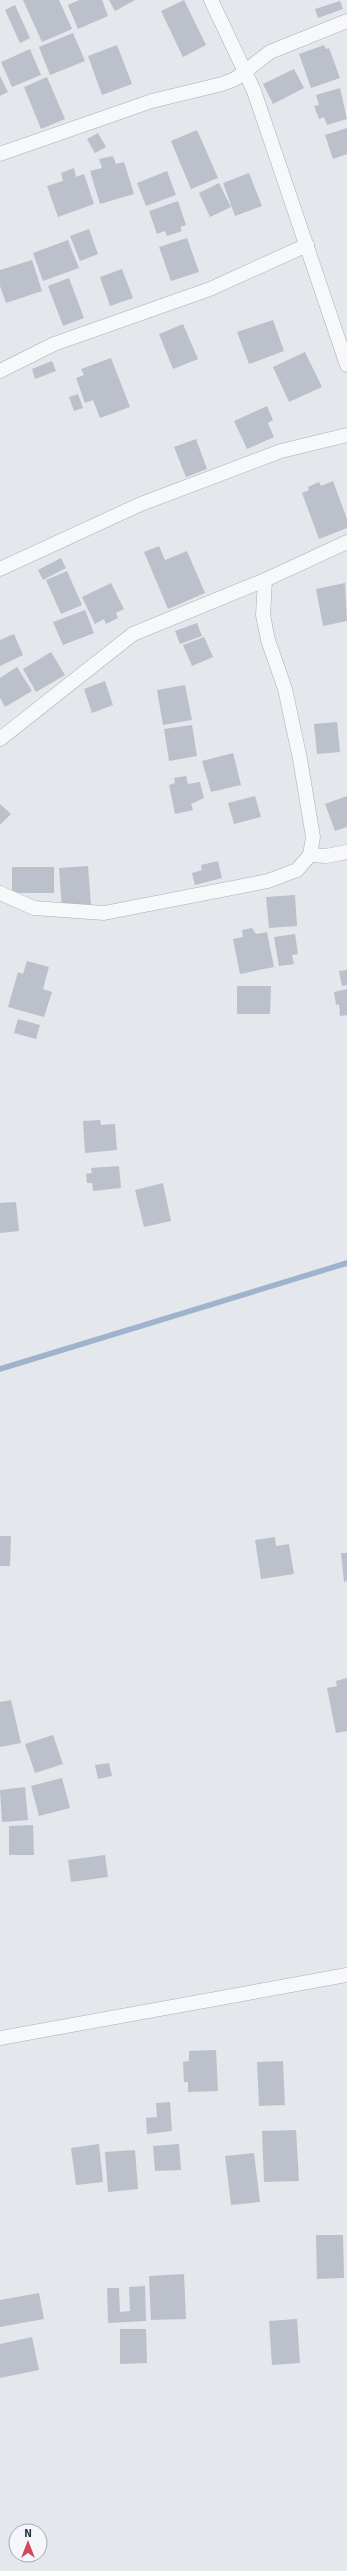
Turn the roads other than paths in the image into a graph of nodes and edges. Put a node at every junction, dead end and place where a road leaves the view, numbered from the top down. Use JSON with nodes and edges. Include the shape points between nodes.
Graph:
{"nodes":[{"id":1,"x":211,"y":0,"type":"edge"},
{"id":2,"x":347,"y":21,"type":"edge"},
{"id":3,"x":244,"y":71,"type":"junction"},
{"id":4,"x":0,"y":154,"type":"edge"},
{"id":5,"x":307,"y":245,"type":"junction"},
{"id":6,"x":347,"y":365,"type":"edge"},
{"id":7,"x":0,"y":371,"type":"edge"},
{"id":8,"x":347,"y":435,"type":"edge"},
{"id":9,"x":347,"y":542,"type":"edge"},
{"id":10,"x":0,"y":569,"type":"edge"},
{"id":11,"x":265,"y":580,"type":"junction"},
{"id":12,"x":0,"y":739,"type":"edge"},
{"id":13,"x":347,"y":852,"type":"edge"},
{"id":14,"x":310,"y":855,"type":"junction"},
{"id":15,"x":0,"y":893,"type":"edge"},
{"id":16,"x":347,"y":1975,"type":"edge"},
{"id":17,"x":0,"y":2038,"type":"edge"}],
"edges":[{"from":1,"to":3,"type":"street"},
{"from":2,"to":3,"type":"street","via":[[270,52]]},
{"from":3,"to":4,"type":"street","via":[[235,79],[222,84],[152,100]]},
{"from":3,"to":5,"type":"street","via":[[254,91]]},
{"from":5,"to":6,"type":"street"},
{"from":5,"to":7,"type":"street","via":[[210,288],[54,344]]},
{"from":8,"to":10,"type":"street","via":[[281,451],[140,504]]},
{"from":9,"to":11,"type":"street"},
{"from":11,"to":12,"type":"street","via":[[133,634]]},
{"from":11,"to":14,"type":"street","via":[[263,615],[268,640],[286,688],[300,759],[313,837]]},
{"from":13,"to":14,"type":"street","via":[[326,856]]},
{"from":14,"to":15,"type":"street","via":[[297,870],[268,881],[104,913],[34,908]]},
{"from":16,"to":17,"type":"street"}]}
